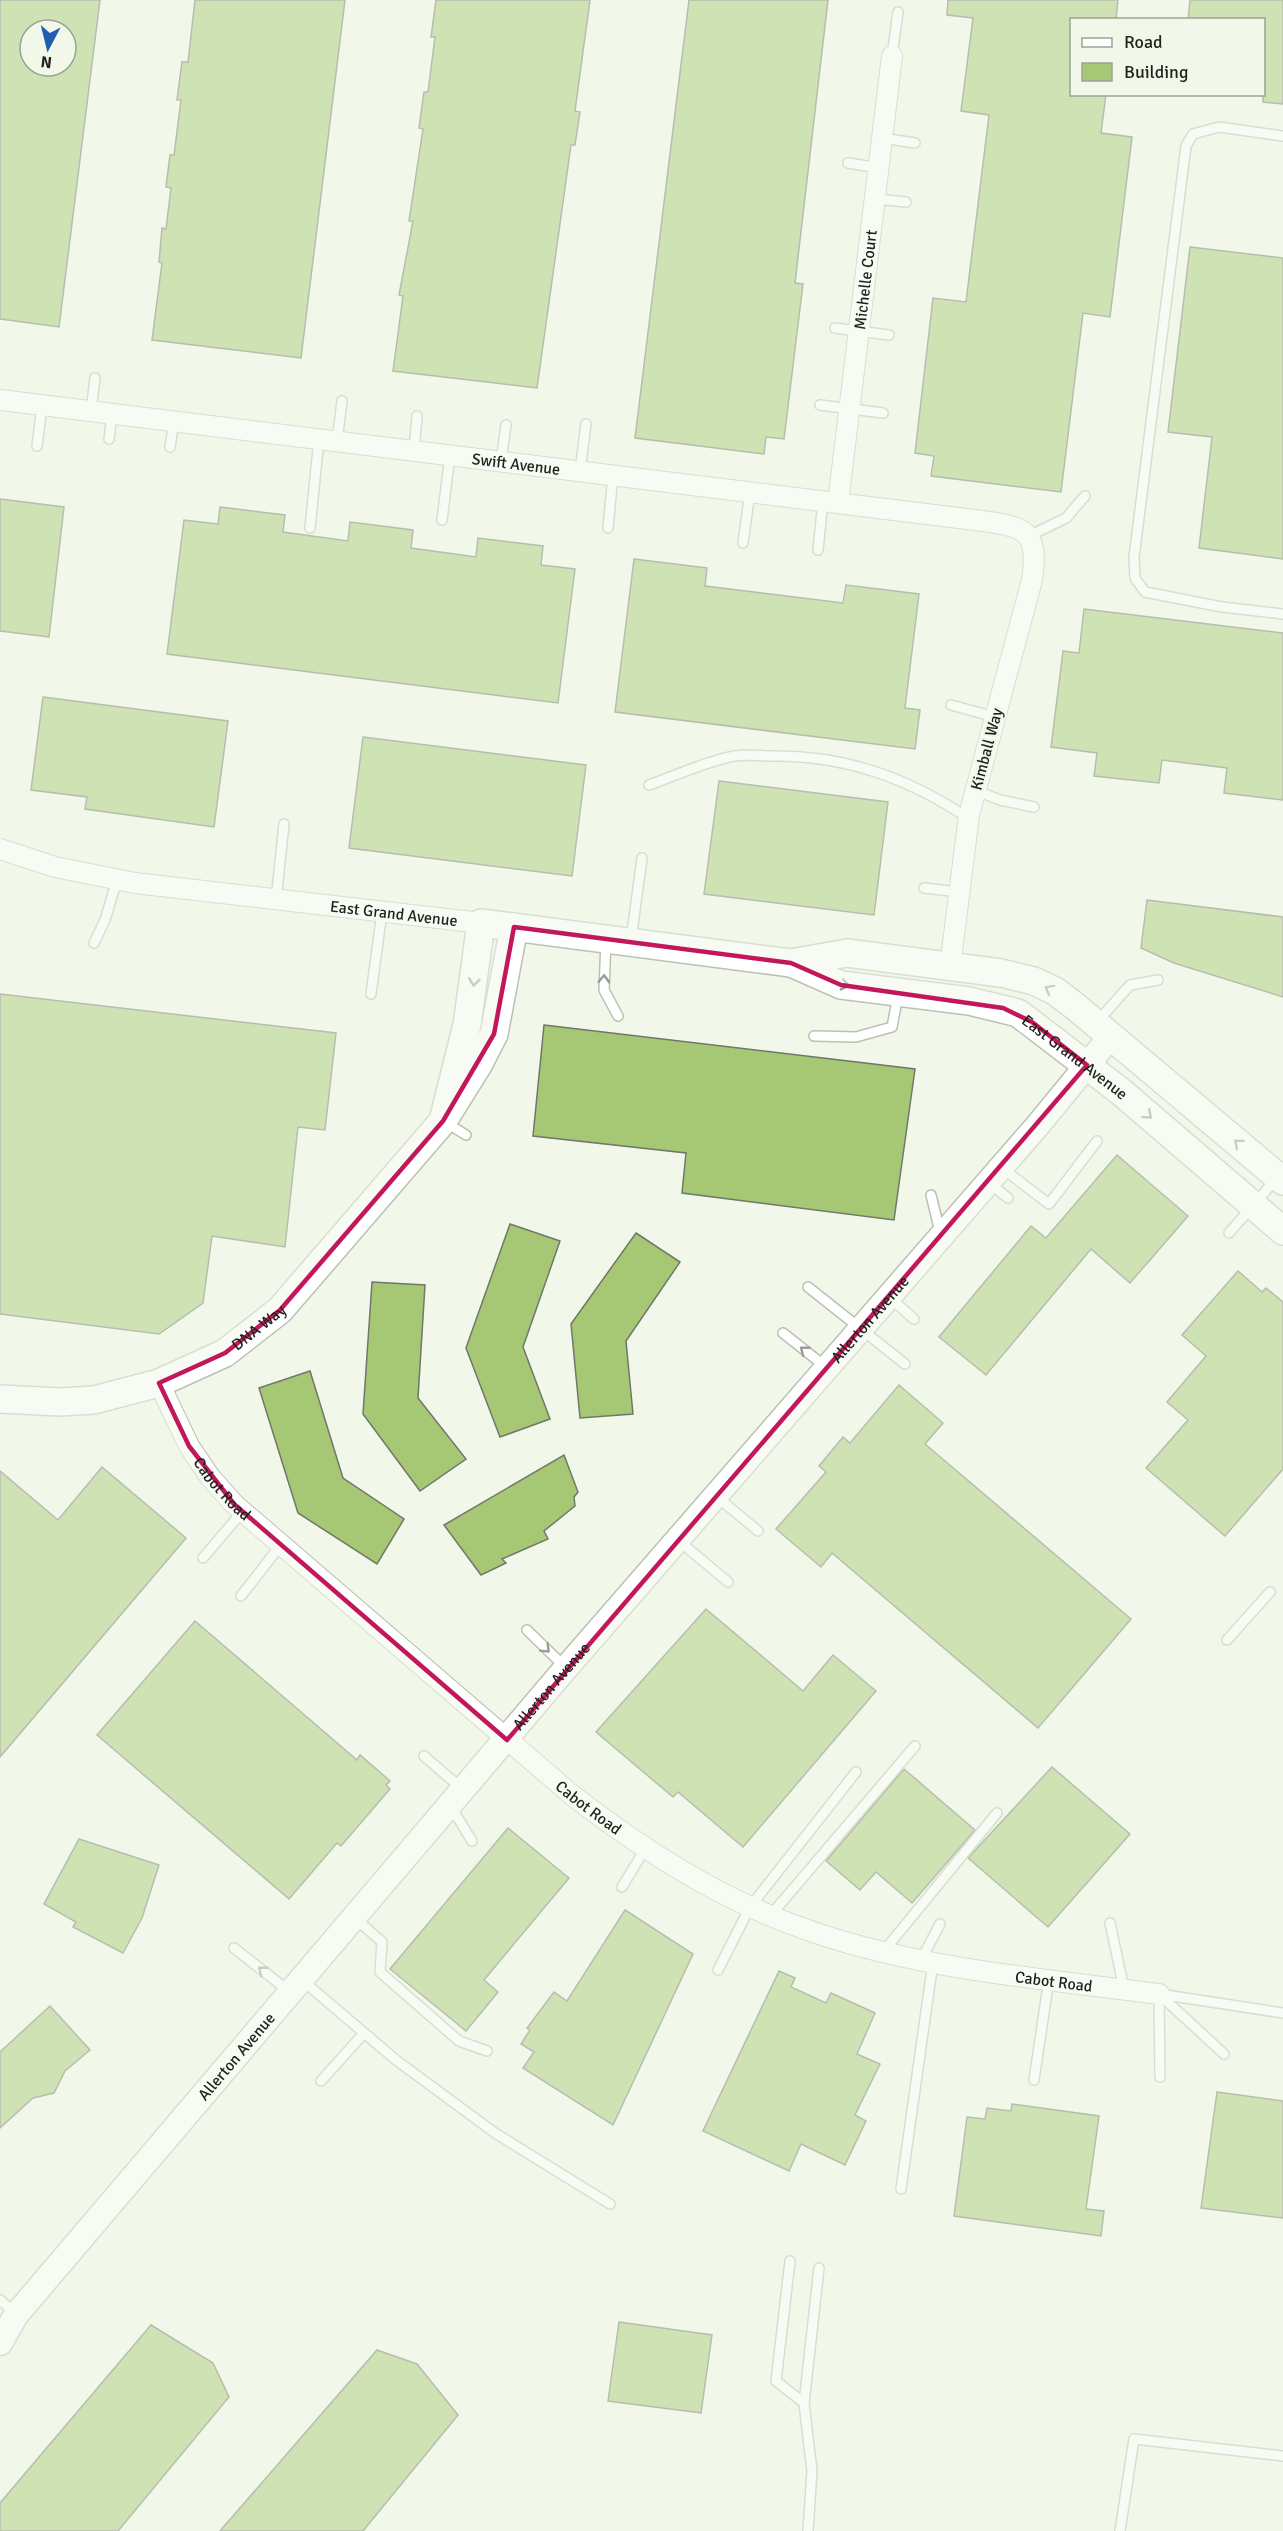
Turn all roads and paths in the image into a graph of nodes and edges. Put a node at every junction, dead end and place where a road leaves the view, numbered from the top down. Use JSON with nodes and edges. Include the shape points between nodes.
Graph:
{"nodes":[{"id":1,"x":898,"y":12,"type":"dead end"},
{"id":2,"x":892,"y":56,"type":"joint"},
{"id":3,"x":1283,"y":136,"type":"edge"},
{"id":4,"x":882,"y":138,"type":"junction"},
{"id":5,"x":915,"y":143,"type":"dead end"},
{"id":6,"x":848,"y":163,"type":"dead end"},
{"id":7,"x":879,"y":168,"type":"junction"},
{"id":8,"x":875,"y":199,"type":"junction"},
{"id":9,"x":906,"y":202,"type":"dead end"},
{"id":10,"x":835,"y":328,"type":"dead end"},
{"id":11,"x":859,"y":331,"type":"junction"},
{"id":12,"x":889,"y":335,"type":"dead end"},
{"id":13,"x":95,"y":378,"type":"dead end"},
{"id":14,"x":0,"y":400,"type":"edge"},
{"id":15,"x":342,"y":401,"type":"dead end"},
{"id":16,"x":42,"y":405,"type":"junction"},
{"id":17,"x":820,"y":405,"type":"dead end"},
{"id":18,"x":849,"y":409,"type":"junction"},
{"id":19,"x":91,"y":411,"type":"junction"},
{"id":20,"x":883,"y":413,"type":"dead end"},
{"id":21,"x":112,"y":414,"type":"junction"},
{"id":22,"x":417,"y":416,"type":"dead end"},
{"id":23,"x":174,"y":421,"type":"junction"},
{"id":24,"x":586,"y":424,"type":"dead end"},
{"id":25,"x":506,"y":425,"type":"dead end"},
{"id":26,"x":109,"y":439,"type":"dead end"},
{"id":27,"x":328,"y":440,"type":"junction"},
{"id":28,"x":37,"y":446,"type":"dead end"},
{"id":29,"x":170,"y":447,"type":"dead end"},
{"id":30,"x":414,"y":451,"type":"junction"},
{"id":31,"x":450,"y":455,"type":"junction"},
{"id":32,"x":501,"y":461,"type":"junction"},
{"id":33,"x":580,"y":471,"type":"junction"},
{"id":34,"x":613,"y":475,"type":"junction"},
{"id":35,"x":750,"y":492,"type":"junction"},
{"id":36,"x":1085,"y":496,"type":"dead end"},
{"id":37,"x":830,"y":502,"type":"junction"},
{"id":38,"x":442,"y":520,"type":"dead end"},
{"id":39,"x":310,"y":528,"type":"dead end"},
{"id":40,"x":608,"y":528,"type":"dead end"},
{"id":41,"x":1029,"y":536,"type":"junction"},
{"id":42,"x":743,"y":543,"type":"dead end"},
{"id":43,"x":818,"y":550,"type":"dead end"},
{"id":44,"x":1283,"y":614,"type":"edge"},
{"id":45,"x":951,"y":705,"type":"dead end"},
{"id":46,"x":995,"y":717,"type":"junction"},
{"id":47,"x":649,"y":785,"type":"dead end"},
{"id":48,"x":975,"y":790,"type":"junction"},
{"id":49,"x":1034,"y":807,"type":"dead end"},
{"id":50,"x":968,"y":818,"type":"junction"},
{"id":51,"x":284,"y":824,"type":"dead end"},
{"id":52,"x":0,"y":849,"type":"edge"},
{"id":53,"x":642,"y":858,"type":"dead end"},
{"id":54,"x":117,"y":880,"type":"junction"},
{"id":55,"x":924,"y":888,"type":"dead end"},
{"id":56,"x":959,"y":892,"type":"junction"},
{"id":57,"x":276,"y":900,"type":"junction"},
{"id":58,"x":382,"y":912,"type":"junction"},
{"id":59,"x":481,"y":923,"type":"junction"},
{"id":60,"x":514,"y":927,"type":"junction"},
{"id":61,"x":619,"y":941,"type":"junction"},
{"id":62,"x":94,"y":943,"type":"dead end"},
{"id":63,"x":791,"y":963,"type":"junction"},
{"id":64,"x":950,"y":967,"type":"junction"},
{"id":65,"x":1158,"y":980,"type":"dead end"},
{"id":66,"x":899,"y":993,"type":"junction"},
{"id":67,"x":371,"y":994,"type":"dead end"},
{"id":68,"x":618,"y":1016,"type":"dead end"},
{"id":69,"x":1103,"y":1029,"type":"junction"},
{"id":70,"x":814,"y":1035,"type":"dead end"},
{"id":71,"x":1087,"y":1065,"type":"junction"},
{"id":72,"x":454,"y":1128,"type":"junction"},
{"id":73,"x":1097,"y":1141,"type":"dead end"},
{"id":74,"x":994,"y":1174,"type":"junction"},
{"id":75,"x":1281,"y":1179,"type":"edge"},
{"id":76,"x":931,"y":1195,"type":"dead end"},
{"id":77,"x":1008,"y":1198,"type":"dead end"},
{"id":78,"x":1253,"y":1205,"type":"junction"},
{"id":79,"x":1283,"y":1231,"type":"edge"},
{"id":80,"x":1229,"y":1233,"type":"dead end"},
{"id":81,"x":941,"y":1234,"type":"junction"},
{"id":82,"x":808,"y":1287,"type":"dead end"},
{"id":83,"x":888,"y":1296,"type":"junction"},
{"id":84,"x":914,"y":1319,"type":"dead end"},
{"id":85,"x":861,"y":1327,"type":"junction"},
{"id":86,"x":783,"y":1333,"type":"dead end"},
{"id":87,"x":905,"y":1364,"type":"dead end"},
{"id":88,"x":826,"y":1367,"type":"junction"},
{"id":89,"x":159,"y":1383,"type":"junction"},
{"id":90,"x":0,"y":1399,"type":"edge"},
{"id":91,"x":716,"y":1496,"type":"junction"},
{"id":92,"x":242,"y":1512,"type":"junction"},
{"id":93,"x":758,"y":1531,"type":"dead end"},
{"id":94,"x":678,"y":1540,"type":"junction"},
{"id":95,"x":280,"y":1546,"type":"junction"},
{"id":96,"x":203,"y":1558,"type":"dead end"},
{"id":97,"x":728,"y":1582,"type":"dead end"},
{"id":98,"x":1270,"y":1592,"type":"dead end"},
{"id":99,"x":241,"y":1596,"type":"dead end"},
{"id":100,"x":527,"y":1630,"type":"dead end"},
{"id":101,"x":1227,"y":1640,"type":"dead end"},
{"id":102,"x":566,"y":1668,"type":"junction"},
{"id":103,"x":507,"y":1740,"type":"junction"},
{"id":104,"x":915,"y":1746,"type":"dead end"},
{"id":105,"x":424,"y":1756,"type":"dead end"},
{"id":106,"x":856,"y":1772,"type":"dead end"},
{"id":107,"x":457,"y":1798,"type":"junction"},
{"id":108,"x":997,"y":1813,"type":"dead end"},
{"id":109,"x":472,"y":1840,"type":"dead end"},
{"id":110,"x":645,"y":1849,"type":"junction"},
{"id":111,"x":622,"y":1887,"type":"dead end"},
{"id":112,"x":750,"y":1907,"type":"junction"},
{"id":113,"x":770,"y":1916,"type":"junction"},
{"id":114,"x":354,"y":1917,"type":"junction"},
{"id":115,"x":1110,"y":1923,"type":"dead end"},
{"id":116,"x":940,"y":1924,"type":"dead end"},
{"id":117,"x":234,"y":1948,"type":"dead end"},
{"id":118,"x":883,"y":1952,"type":"junction"},
{"id":119,"x":927,"y":1961,"type":"junction"},
{"id":120,"x":718,"y":1970,"type":"dead end"},
{"id":121,"x":1049,"y":1978,"type":"junction"},
{"id":122,"x":295,"y":1986,"type":"junction"},
{"id":123,"x":1124,"y":1989,"type":"junction"},
{"id":124,"x":1160,"y":1994,"type":"junction"},
{"id":125,"x":1283,"y":2013,"type":"edge"},
{"id":126,"x":364,"y":2033,"type":"junction"},
{"id":127,"x":487,"y":2051,"type":"dead end"},
{"id":128,"x":1224,"y":2054,"type":"dead end"},
{"id":129,"x":1160,"y":2077,"type":"dead end"},
{"id":130,"x":1035,"y":2080,"type":"dead end"},
{"id":131,"x":321,"y":2081,"type":"dead end"},
{"id":132,"x":901,"y":2189,"type":"dead end"},
{"id":133,"x":610,"y":2204,"type":"dead end"},
{"id":134,"x":790,"y":2261,"type":"dead end"},
{"id":135,"x":819,"y":2268,"type":"dead end"},
{"id":136,"x":8,"y":2307,"type":"edge"},
{"id":137,"x":0,"y":2343,"type":"edge"},
{"id":138,"x":804,"y":2403,"type":"junction"},
{"id":139,"x":1283,"y":2456,"type":"edge"},
{"id":140,"x":808,"y":2531,"type":"edge"},
{"id":141,"x":1120,"y":2531,"type":"edge"}],
"edges":[{"from":1,"to":2,"type":"lane"},
{"from":2,"to":4,"type":"street","name":"Michelle Court"},
{"from":3,"to":44,"type":"lane","via":[[1218,126],[1193,134],[1186,146],[1134,557],[1135,578],[1145,592]]},
{"from":4,"to":5,"type":"lane"},
{"from":4,"to":7,"type":"street","name":"Michelle Court"},
{"from":6,"to":7,"type":"lane"},
{"from":7,"to":8,"type":"street","name":"Michelle Court"},
{"from":8,"to":9,"type":"lane"},
{"from":8,"to":11,"type":"street","name":"Michelle Court"},
{"from":10,"to":11,"type":"lane"},
{"from":11,"to":12,"type":"lane"},
{"from":11,"to":18,"type":"street","name":"Michelle Court"},
{"from":13,"to":19,"type":"lane"},
{"from":14,"to":16,"type":"street","name":"Swift Avenue"},
{"from":15,"to":27,"type":"lane"},
{"from":16,"to":19,"type":"street","name":"Swift Avenue"},
{"from":16,"to":28,"type":"lane"},
{"from":17,"to":18,"type":"lane"},
{"from":18,"to":20,"type":"lane"},
{"from":18,"to":37,"type":"street","name":"Michelle Court"},
{"from":19,"to":21,"type":"street","name":"Swift Avenue"},
{"from":21,"to":23,"type":"street","name":"Swift Avenue"},
{"from":21,"to":26,"type":"lane"},
{"from":22,"to":30,"type":"lane"},
{"from":23,"to":27,"type":"street","name":"Swift Avenue"},
{"from":23,"to":29,"type":"lane"},
{"from":24,"to":33,"type":"lane"},
{"from":25,"to":32,"type":"lane"},
{"from":27,"to":30,"type":"street","name":"Swift Avenue"},
{"from":27,"to":39,"type":"lane"},
{"from":30,"to":31,"type":"street","name":"Swift Avenue"},
{"from":31,"to":32,"type":"street","name":"Swift Avenue"},
{"from":31,"to":38,"type":"lane"},
{"from":32,"to":33,"type":"street","name":"Swift Avenue"},
{"from":33,"to":34,"type":"street","name":"Swift Avenue"},
{"from":34,"to":35,"type":"street","name":"Swift Avenue"},
{"from":34,"to":40,"type":"lane"},
{"from":35,"to":37,"type":"street","name":"Swift Avenue"},
{"from":35,"to":42,"type":"lane"},
{"from":36,"to":41,"type":"lane","via":[[1066,518]]},
{"from":37,"to":41,"type":"street","name":"Swift Avenue","via":[[996,523],[1021,529]]},
{"from":37,"to":43,"type":"lane"},
{"from":41,"to":46,"type":"street","name":"Kimball Way","via":[[1035,547],[1032,580]]},
{"from":45,"to":46,"type":"lane"},
{"from":46,"to":48,"type":"street","name":"Kimball Way"},
{"from":47,"to":50,"type":"lane","via":[[735,756],[841,761],[882,772],[933,794]]},
{"from":48,"to":49,"type":"lane"},
{"from":48,"to":50,"type":"street","name":"Kimball Way"},
{"from":50,"to":56,"type":"street","name":"Kimball Way"},
{"from":51,"to":57,"type":"lane"},
{"from":52,"to":54,"type":"street","name":"East Grand Avenue","via":[[55,867]]},
{"from":53,"to":61,"type":"lane"},
{"from":54,"to":57,"type":"street","name":"East Grand Avenue"},
{"from":54,"to":62,"type":"lane"},
{"from":55,"to":56,"type":"lane"},
{"from":56,"to":64,"type":"street","name":"Kimball Way"},
{"from":57,"to":58,"type":"street","name":"East Grand Avenue"},
{"from":58,"to":59,"type":"street","name":"East Grand Avenue"},
{"from":58,"to":67,"type":"lane"},
{"from":59,"to":60,"type":"main road","name":"East Grand Avenue"},
{"from":59,"to":72,"type":"main road","name":"DNA Way","one_way":true},
{"from":60,"to":61,"type":"main road","name":"East Grand Avenue"},
{"from":60,"to":72,"type":"main road","name":"DNA Way","via":[[494,1034]]},
{"from":61,"to":63,"type":"main road","name":"East Grand Avenue"},
{"from":68,"to":61,"type":"lane","one_way":true,"via":[[604,990]]},
{"from":63,"to":64,"type":"main road","name":"East Grand Avenue","via":[[847,953]]},
{"from":63,"to":66,"type":"main road","name":"East Grand Avenue","one_way":true,"via":[[841,985]]},
{"from":69,"to":64,"type":"main road","name":"East Grand Avenue","one_way":true,"via":[[1034,981]]},
{"from":65,"to":69,"type":"lane","via":[[1130,985]]},
{"from":66,"to":70,"type":"lane","via":[[892,1027],[856,1037]]},
{"from":66,"to":71,"type":"main road","name":"East Grand Avenue","via":[[990,1005],[1018,1013]]},
{"from":69,"to":71,"type":"street","name":"Allerton Avenue"},
{"from":75,"to":69,"type":"main road","name":"East Grand Avenue","one_way":true},
{"from":71,"to":74,"type":"street","name":"Allerton Avenue"},
{"from":71,"to":78,"type":"main road","name":"East Grand Avenue","one_way":true},
{"from":72,"to":89,"type":"main road","name":"DNA Way","via":[[280,1311],[225,1353]]},
{"from":73,"to":74,"type":"lane","via":[[1048,1204]]},
{"from":74,"to":77,"type":"lane"},
{"from":74,"to":81,"type":"street","name":"Allerton Avenue"},
{"from":75,"to":78,"type":"lane"},
{"from":76,"to":81,"type":"lane"},
{"from":78,"to":79,"type":"main road","name":"East Grand Avenue"},
{"from":78,"to":80,"type":"lane"},
{"from":81,"to":83,"type":"street","name":"Allerton Avenue"},
{"from":82,"to":85,"type":"lane"},
{"from":83,"to":84,"type":"lane"},
{"from":83,"to":85,"type":"street","name":"Allerton Avenue"},
{"from":85,"to":87,"type":"lane"},
{"from":85,"to":88,"type":"street","name":"Allerton Avenue"},
{"from":88,"to":86,"type":"lane","one_way":true},
{"from":88,"to":91,"type":"street","name":"Allerton Avenue"},
{"from":89,"to":90,"type":"main road","name":"DNA Way","via":[[94,1400]]},
{"from":89,"to":92,"type":"street","name":"Cabot Road","via":[[189,1446],[210,1477]]},
{"from":91,"to":93,"type":"lane"},
{"from":91,"to":94,"type":"street","name":"Allerton Avenue"},
{"from":92,"to":95,"type":"street","name":"Cabot Road"},
{"from":92,"to":96,"type":"lane"},
{"from":94,"to":97,"type":"lane"},
{"from":94,"to":102,"type":"street","name":"Allerton Avenue"},
{"from":95,"to":99,"type":"lane"},
{"from":95,"to":103,"type":"street","name":"Cabot Road"},
{"from":98,"to":101,"type":"lane"},
{"from":100,"to":102,"type":"lane","one_way":true},
{"from":102,"to":103,"type":"street","name":"Allerton Avenue"},
{"from":103,"to":107,"type":"street","name":"Allerton Avenue"},
{"from":103,"to":110,"type":"street","name":"Cabot Road"},
{"from":104,"to":113,"type":"lane"},
{"from":105,"to":107,"type":"lane"},
{"from":106,"to":112,"type":"lane"},
{"from":107,"to":109,"type":"lane"},
{"from":107,"to":114,"type":"street","name":"Allerton Avenue"},
{"from":108,"to":118,"type":"lane"},
{"from":110,"to":111,"type":"lane"},
{"from":110,"to":112,"type":"street","name":"Cabot Road"},
{"from":112,"to":113,"type":"street","name":"Cabot Road"},
{"from":112,"to":120,"type":"lane"},
{"from":113,"to":118,"type":"street","name":"Cabot Road"},
{"from":114,"to":122,"type":"street","name":"Allerton Avenue"},
{"from":114,"to":127,"type":"lane","via":[[382,1941],[380,1972],[459,2041]]},
{"from":115,"to":123,"type":"lane"},
{"from":116,"to":119,"type":"lane"},
{"from":122,"to":117,"type":"lane","one_way":true},
{"from":118,"to":119,"type":"street","name":"Cabot Road"},
{"from":119,"to":121,"type":"street","name":"Cabot Road"},
{"from":119,"to":132,"type":"lane"},
{"from":121,"to":123,"type":"street","name":"Cabot Road"},
{"from":121,"to":130,"type":"lane"},
{"from":122,"to":126,"type":"lane"},
{"from":122,"to":136,"type":"street","name":"Allerton Avenue"},
{"from":123,"to":124,"type":"street","name":"Cabot Road"},
{"from":124,"to":125,"type":"lane"},
{"from":124,"to":128,"type":"lane"},
{"from":124,"to":129,"type":"lane"},
{"from":126,"to":131,"type":"lane"},
{"from":126,"to":133,"type":"lane","via":[[495,2133]]},
{"from":134,"to":138,"type":"lane","via":[[776,2381]]},
{"from":135,"to":138,"type":"lane"},
{"from":136,"to":137,"type":"street","name":"Allerton Avenue"},
{"from":138,"to":140,"type":"lane","via":[[812,2471]]},
{"from":139,"to":141,"type":"lane","via":[[1134,2439]]}]}
